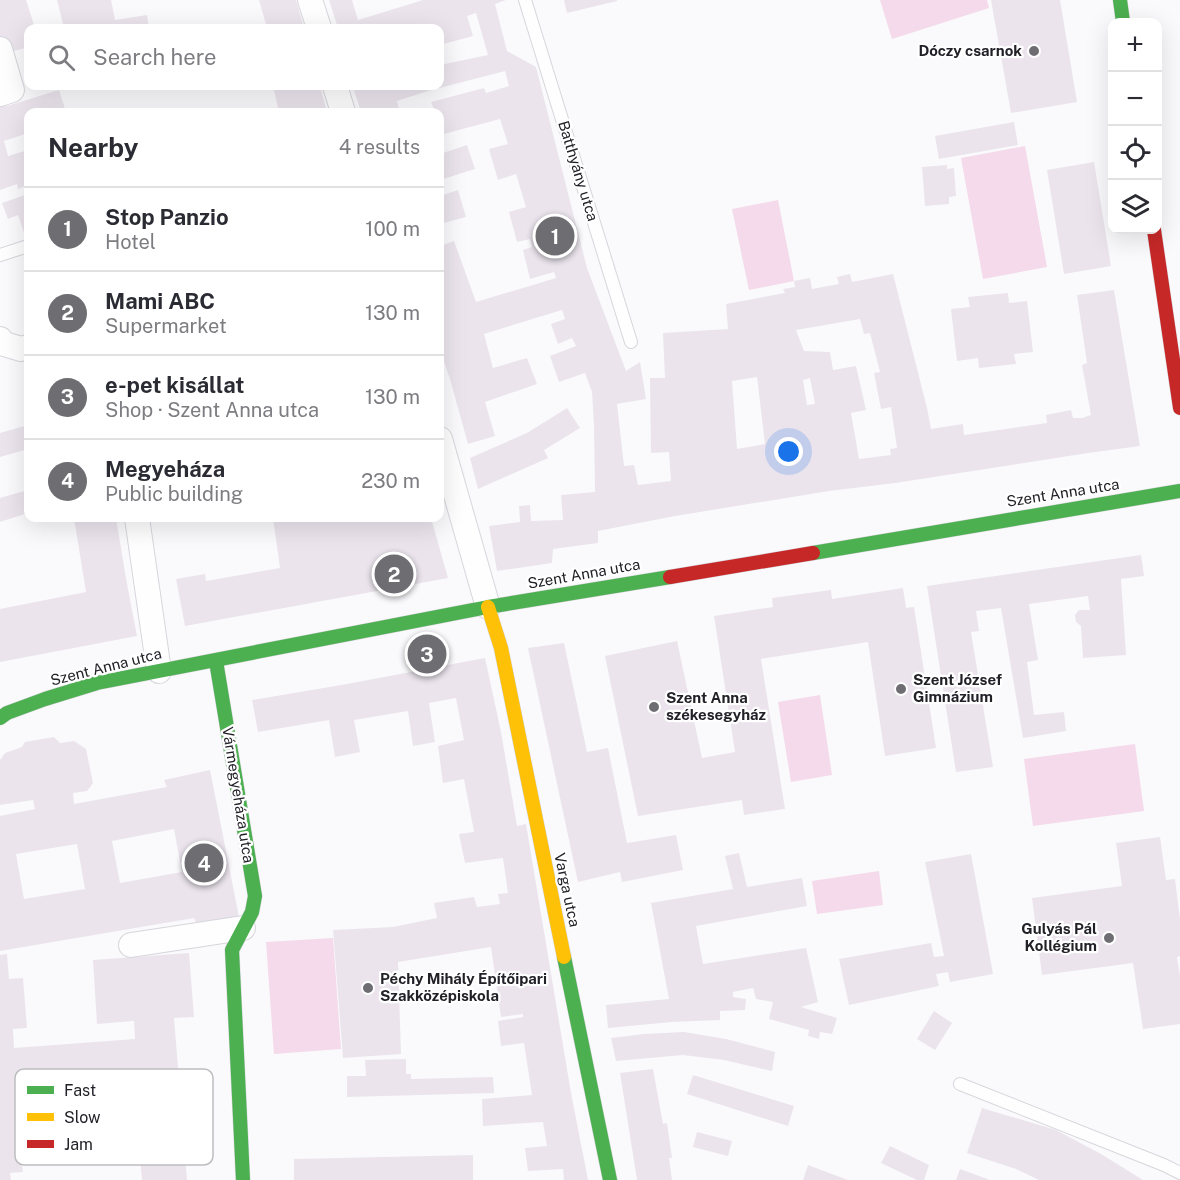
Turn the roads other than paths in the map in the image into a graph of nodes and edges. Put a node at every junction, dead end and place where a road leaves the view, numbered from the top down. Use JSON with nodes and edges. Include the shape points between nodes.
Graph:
{"nodes":[{"id":1,"x":310,"y":0,"type":"edge"},
{"id":2,"x":525,"y":0,"type":"edge"},
{"id":3,"x":1120,"y":0,"type":"edge"},
{"id":4,"x":1123,"y":18,"type":"edge"},
{"id":5,"x":318,"y":24,"type":"edge"},
{"id":6,"x":0,"y":49,"type":"edge"},
{"id":7,"x":337,"y":90,"type":"edge"},
{"id":8,"x":0,"y":94,"type":"edge"},
{"id":9,"x":343,"y":108,"type":"edge"},
{"id":10,"x":1155,"y":234,"type":"edge"},
{"id":11,"x":24,"y":247,"type":"edge"},
{"id":12,"x":0,"y":255,"type":"edge"},
{"id":13,"x":0,"y":339,"type":"edge"},
{"id":14,"x":631,"y":342,"type":"dead end"},
{"id":15,"x":24,"y":348,"type":"edge"},
{"id":16,"x":1180,"y":408,"type":"edge"},
{"id":17,"x":444,"y":454,"type":"edge"},
{"id":18,"x":1180,"y":491,"type":"edge"},
{"id":19,"x":138,"y":522,"type":"edge"},
{"id":20,"x":488,"y":607,"type":"junction"},
{"id":21,"x":216,"y":661,"type":"junction"},
{"id":22,"x":159,"y":671,"type":"junction"},
{"id":23,"x":2,"y":715,"type":"edge"},
{"id":24,"x":243,"y":928,"type":"junction"},
{"id":25,"x":131,"y":945,"type":"dead end"},
{"id":26,"x":960,"y":1084,"type":"dead end"},
{"id":27,"x":1180,"y":1173,"type":"edge"},
{"id":28,"x":243,"y":1180,"type":"edge"},
{"id":29,"x":610,"y":1180,"type":"edge"}],
"edges":[{"from":1,"to":5,"type":"street"},
{"from":2,"to":14,"type":"lane","name":"Batthyány utca"},
{"from":3,"to":4,"type":"street"},
{"from":6,"to":8,"type":"street","via":[[12,90]]},
{"from":7,"to":9,"type":"street"},
{"from":10,"to":16,"type":"street"},
{"from":11,"to":12,"type":"lane"},
{"from":13,"to":15,"type":"street","via":[[1,343]]},
{"from":17,"to":20,"type":"street"},
{"from":18,"to":20,"type":"street","name":"Szent Anna utca"},
{"from":19,"to":22,"type":"street"},
{"from":20,"to":21,"type":"street","name":"Szent Anna utca"},
{"from":20,"to":29,"type":"street","name":"Varga utca","via":[[501,648]]},
{"from":21,"to":22,"type":"street","name":"Szent Anna utca"},
{"from":21,"to":24,"type":"street","name":"Vármegyeháza utca","via":[[255,896]]},
{"from":22,"to":23,"type":"street","name":"Szent Anna utca","via":[[97,683]]},
{"from":24,"to":25,"type":"street"},
{"from":24,"to":28,"type":"street","name":"Vármegyeháza utca","via":[[232,950]]},
{"from":26,"to":27,"type":"lane"}]}
